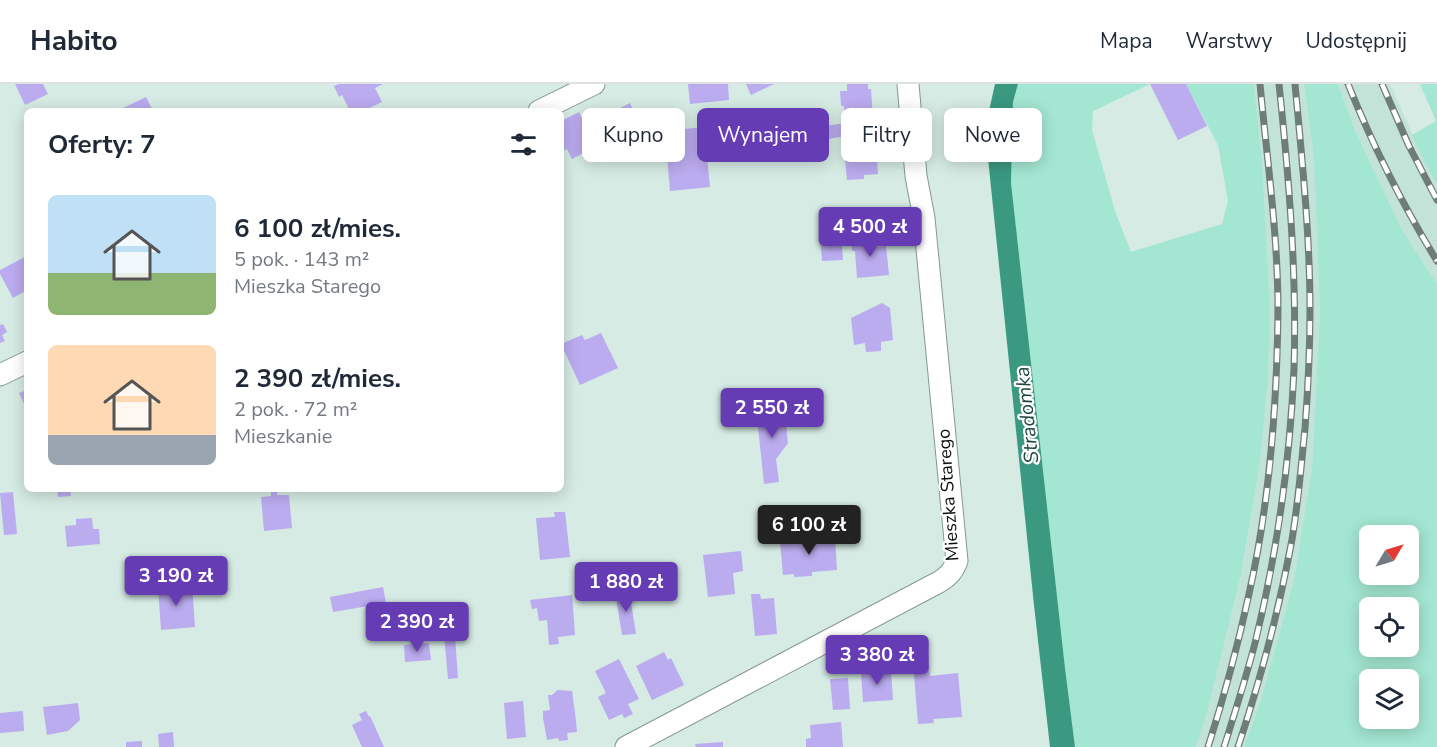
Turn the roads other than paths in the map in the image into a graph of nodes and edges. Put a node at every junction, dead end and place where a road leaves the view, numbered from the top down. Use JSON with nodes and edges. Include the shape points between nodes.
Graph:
{"nodes":[{"id":1,"x":594,"y":84,"type":"edge"},
{"id":2,"x":908,"y":84,"type":"edge"},
{"id":3,"x":545,"y":108,"type":"edge"},
{"id":4,"x":24,"y":363,"type":"edge"},
{"id":5,"x":0,"y":375,"type":"edge"},
{"id":6,"x":626,"y":747,"type":"edge"}],
"edges":[{"from":1,"to":3,"type":"street"},
{"from":2,"to":6,"type":"street","name":"Mieszka Starego","via":[[956,549],[954,569],[939,582]]},
{"from":4,"to":5,"type":"street"}]}
